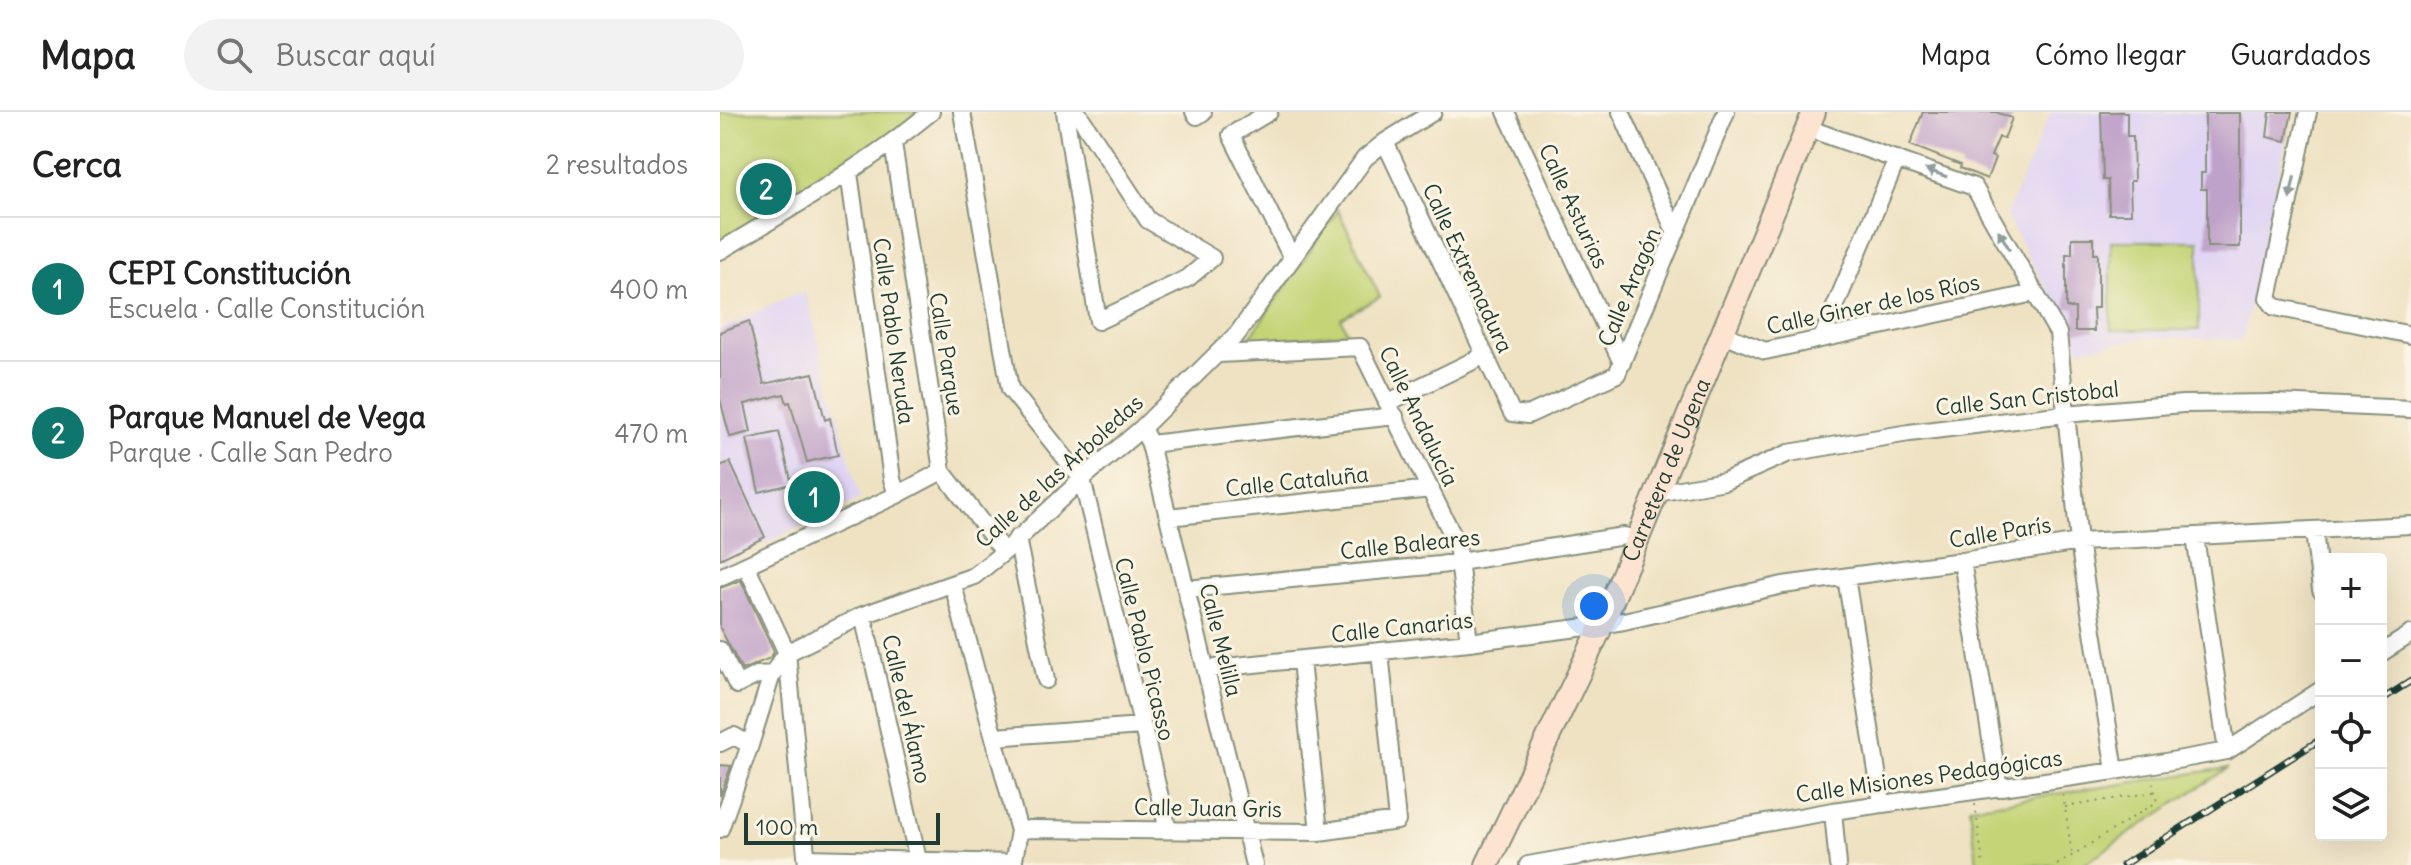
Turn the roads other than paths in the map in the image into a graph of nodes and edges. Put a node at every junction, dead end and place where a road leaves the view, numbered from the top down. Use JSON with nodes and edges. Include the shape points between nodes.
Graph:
{"nodes":[{"id":1,"x":931,"y":112,"type":"edge"},
{"id":2,"x":962,"y":112,"type":"edge"},
{"id":3,"x":1065,"y":112,"type":"edge"},
{"id":4,"x":1077,"y":112,"type":"edge"},
{"id":5,"x":1269,"y":112,"type":"edge"},
{"id":6,"x":1433,"y":112,"type":"edge"},
{"id":7,"x":1506,"y":112,"type":"edge"},
{"id":8,"x":1621,"y":112,"type":"edge"},
{"id":9,"x":1726,"y":112,"type":"edge"},
{"id":10,"x":2308,"y":112,"type":"edge"},
{"id":11,"x":1810,"y":120,"type":"edge"},
{"id":12,"x":1385,"y":142,"type":"junction"},
{"id":13,"x":893,"y":143,"type":"junction"},
{"id":14,"x":1897,"y":159,"type":"junction"},
{"id":15,"x":849,"y":173,"type":"junction"},
{"id":16,"x":1676,"y":233,"type":"junction"},
{"id":17,"x":720,"y":251,"type":"edge"},
{"id":18,"x":1292,"y":258,"type":"junction"},
{"id":19,"x":2034,"y":293,"type":"junction"},
{"id":20,"x":1723,"y":334,"type":"junction"},
{"id":21,"x":2411,"y":335,"type":"edge"},
{"id":22,"x":1822,"y":338,"type":"junction"},
{"id":23,"x":1218,"y":354,"type":"junction"},
{"id":24,"x":1485,"y":355,"type":"junction"},
{"id":25,"x":1622,"y":363,"type":"junction"},
{"id":26,"x":1392,"y":409,"type":"junction"},
{"id":27,"x":2411,"y":409,"type":"edge"},
{"id":28,"x":1512,"y":413,"type":"joint"},
{"id":29,"x":2065,"y":414,"type":"junction"},
{"id":30,"x":1142,"y":428,"type":"junction"},
{"id":31,"x":1150,"y":444,"type":"junction"},
{"id":32,"x":942,"y":471,"type":"junction"},
{"id":33,"x":1082,"y":479,"type":"junction"},
{"id":34,"x":1431,"y":489,"type":"junction"},
{"id":35,"x":1657,"y":493,"type":"junction"},
{"id":36,"x":897,"y":495,"type":"junction"},
{"id":37,"x":1168,"y":517,"type":"junction"},
{"id":38,"x":2411,"y":525,"type":"edge"},
{"id":39,"x":2314,"y":531,"type":"junction"},
{"id":40,"x":2195,"y":537,"type":"junction"},
{"id":41,"x":1017,"y":538,"type":"junction"},
{"id":42,"x":1638,"y":539,"type":"junction"},
{"id":43,"x":2079,"y":542,"type":"junction"},
{"id":44,"x":1004,"y":552,"type":"junction"},
{"id":45,"x":2317,"y":553,"type":"edge"},
{"id":46,"x":1962,"y":561,"type":"junction"},
{"id":47,"x":1460,"y":562,"type":"junction"},
{"id":48,"x":746,"y":565,"type":"junction"},
{"id":49,"x":720,"y":577,"type":"edge"},
{"id":50,"x":1846,"y":577,"type":"junction"},
{"id":51,"x":953,"y":585,"type":"junction"},
{"id":52,"x":1186,"y":589,"type":"junction"},
{"id":53,"x":863,"y":615,"type":"junction"},
{"id":54,"x":1602,"y":625,"type":"junction"},
{"id":55,"x":2411,"y":634,"type":"edge"},
{"id":56,"x":1469,"y":642,"type":"junction"},
{"id":57,"x":2387,"y":649,"type":"edge"},
{"id":58,"x":720,"y":650,"type":"edge"},
{"id":59,"x":1380,"y":652,"type":"junction"},
{"id":60,"x":787,"y":653,"type":"junction"},
{"id":61,"x":1301,"y":661,"type":"junction"},
{"id":62,"x":1206,"y":669,"type":"junction"},
{"id":63,"x":772,"y":674,"type":"junction"},
{"id":64,"x":1046,"y":680,"type":"dead end"},
{"id":65,"x":2315,"y":694,"type":"edge"},
{"id":66,"x":1141,"y":726,"type":"junction"},
{"id":67,"x":995,"y":737,"type":"junction"},
{"id":68,"x":720,"y":743,"type":"edge"},
{"id":69,"x":750,"y":745,"type":"junction"},
{"id":70,"x":2227,"y":751,"type":"junction"},
{"id":71,"x":2115,"y":771,"type":"junction"},
{"id":72,"x":1999,"y":788,"type":"junction"},
{"id":73,"x":1882,"y":803,"type":"junction"},
{"id":74,"x":1833,"y":811,"type":"junction"},
{"id":75,"x":720,"y":829,"type":"edge"},
{"id":76,"x":1168,"y":830,"type":"junction"},
{"id":77,"x":1019,"y":831,"type":"junction"},
{"id":78,"x":1245,"y":831,"type":"junction"},
{"id":79,"x":1319,"y":832,"type":"junction"},
{"id":80,"x":918,"y":860,"type":"junction"},
{"id":81,"x":807,"y":861,"type":"edge"},
{"id":82,"x":1013,"y":864,"type":"edge"},
{"id":83,"x":1254,"y":865,"type":"edge"},
{"id":84,"x":1487,"y":865,"type":"edge"},
{"id":85,"x":1528,"y":865,"type":"edge"},
{"id":86,"x":1838,"y":865,"type":"edge"}],
"edges":[{"from":1,"to":13,"type":"street"},
{"from":2,"to":33,"type":"street","via":[[1010,389]]},
{"from":3,"to":4,"type":"street","via":[[1098,321],[1188,278],[1212,258],[1148,220]]},
{"from":5,"to":18,"type":"street","via":[[1231,135]]},
{"from":6,"to":12,"type":"street","name":"Calle de las Arboledas"},
{"from":7,"to":25,"type":"street","name":"Calle Asturias"},
{"from":8,"to":16,"type":"street"},
{"from":9,"to":16,"type":"street","name":"Calle Aragón"},
{"from":10,"to":21,"type":"street","one_way":true,"via":[[2268,298],[2275,307]]},
{"from":11,"to":14,"type":"street"},
{"from":11,"to":20,"type":"main road","name":"Carretera de Ugena"},
{"from":12,"to":18,"type":"street","name":"Calle de las Arboledas","via":[[1365,158]]},
{"from":12,"to":24,"type":"street","name":"Calle Extremadura"},
{"from":13,"to":15,"type":"street"},
{"from":13,"to":32,"type":"street","name":"Calle Parque"},
{"from":19,"to":14,"type":"street","one_way":true,"via":[[1974,187]]},
{"from":14,"to":22,"type":"street"},
{"from":15,"to":17,"type":"street"},
{"from":15,"to":36,"type":"street","name":"Calle Pablo Neruda"},
{"from":16,"to":25,"type":"street","name":"Calle Aragón"},
{"from":18,"to":23,"type":"street","name":"Calle de las Arboledas"},
{"from":19,"to":22,"type":"street","name":"Calle Giner de los Ríos"},
{"from":19,"to":29,"type":"street","via":[[2058,333]]},
{"from":20,"to":22,"type":"street","name":"Calle Giner de los Ríos","via":[[1765,351]]},
{"from":20,"to":35,"type":"main road","name":"Carretera de Ugena"},
{"from":23,"to":26,"type":"street","name":"Calle Andalucía","via":[[1360,347]]},
{"from":23,"to":30,"type":"street","name":"Calle de las Arboledas"},
{"from":24,"to":26,"type":"street"},
{"from":24,"to":28,"type":"street","name":"Calle Extremadura"},
{"from":25,"to":28,"type":"street","name":"Calle Aragón","via":[[1617,374],[1528,415]]},
{"from":26,"to":31,"type":"street"},
{"from":26,"to":34,"type":"street","name":"Calle Andalucía"},
{"from":27,"to":29,"type":"street","name":"Calle San Cristobal","via":[[2183,404]]},
{"from":29,"to":35,"type":"street","name":"Calle San Cristobal","via":[[1789,453],[1725,481]]},
{"from":29,"to":43,"type":"street"},
{"from":30,"to":31,"type":"street","name":"Calle Melilla"},
{"from":30,"to":33,"type":"street","name":"Calle de las Arboledas"},
{"from":31,"to":37,"type":"street","name":"Calle Melilla"},
{"from":32,"to":36,"type":"street"},
{"from":32,"to":44,"type":"street","name":"Calle Parque"},
{"from":33,"to":41,"type":"street","name":"Calle de las Arboledas"},
{"from":33,"to":66,"type":"street","name":"Calle Pablo Picasso"},
{"from":34,"to":37,"type":"street","name":"Calle Cataluña"},
{"from":34,"to":47,"type":"street","name":"Calle Andalucía"},
{"from":35,"to":42,"type":"main road","name":"Carretera de Ugena"},
{"from":36,"to":48,"type":"street"},
{"from":37,"to":52,"type":"street","name":"Calle Melilla"},
{"from":38,"to":39,"type":"street","name":"Calle París"},
{"from":39,"to":40,"type":"street","name":"Calle París"},
{"from":39,"to":45,"type":"street"},
{"from":40,"to":43,"type":"street","name":"Calle París"},
{"from":40,"to":70,"type":"street"},
{"from":41,"to":44,"type":"street","name":"Calle de las Arboledas"},
{"from":41,"to":64,"type":"street"},
{"from":42,"to":47,"type":"street","name":"Calle Baleares","via":[[1624,536]]},
{"from":42,"to":54,"type":"main road","name":"Carretera de Ugena"},
{"from":43,"to":46,"type":"street","name":"Calle París"},
{"from":43,"to":71,"type":"street"},
{"from":44,"to":51,"type":"street","name":"Calle de las Arboledas"},
{"from":46,"to":50,"type":"street","name":"Calle París"},
{"from":46,"to":72,"type":"street"},
{"from":47,"to":52,"type":"street","name":"Calle Baleares"},
{"from":47,"to":56,"type":"street","name":"Calle Andalucía"},
{"from":48,"to":49,"type":"street"},
{"from":48,"to":60,"type":"street"},
{"from":50,"to":54,"type":"street","name":"Calle París","via":[[1783,585]]},
{"from":50,"to":73,"type":"street"},
{"from":51,"to":53,"type":"street","name":"Calle de las Arboledas"},
{"from":51,"to":67,"type":"street"},
{"from":52,"to":62,"type":"street","name":"Calle Melilla"},
{"from":53,"to":60,"type":"street","name":"Calle de las Arboledas"},
{"from":53,"to":80,"type":"street","name":"Calle del Álamo"},
{"from":54,"to":56,"type":"street","name":"Calle Canarias"},
{"from":54,"to":84,"type":"main road","name":"Carretera de Ugena"},
{"from":55,"to":57,"type":"street"},
{"from":56,"to":59,"type":"street","name":"Calle Canarias"},
{"from":58,"to":63,"type":"street","via":[[737,685]]},
{"from":59,"to":61,"type":"street","name":"Calle Canarias"},
{"from":59,"to":79,"type":"street","name":"Calle Juan Gris","via":[[1397,821]]},
{"from":60,"to":63,"type":"street","name":"Calle de las Arboledas"},
{"from":60,"to":81,"type":"street"},
{"from":61,"to":62,"type":"street","name":"Calle Canarias"},
{"from":61,"to":79,"type":"street"},
{"from":62,"to":78,"type":"street","name":"Calle Melilla"},
{"from":63,"to":69,"type":"street","name":"Calle de las Arboledas"},
{"from":65,"to":70,"type":"street","name":"Calle Misiones Pedagógicas"},
{"from":66,"to":67,"type":"street"},
{"from":66,"to":76,"type":"street","name":"Calle Pablo Picasso"},
{"from":67,"to":77,"type":"street"},
{"from":68,"to":69,"type":"street","via":[[734,736]]},
{"from":69,"to":75,"type":"street","name":"Calle de las Arboledas"},
{"from":70,"to":71,"type":"street","name":"Calle Misiones Pedagógicas"},
{"from":71,"to":72,"type":"street","name":"Calle Misiones Pedagógicas"},
{"from":72,"to":73,"type":"street","name":"Calle Misiones Pedagógicas"},
{"from":73,"to":74,"type":"street","name":"Calle Misiones Pedagógicas"},
{"from":74,"to":85,"type":"street","name":"Calle Misiones Pedagógicas"},
{"from":74,"to":86,"type":"street"},
{"from":76,"to":77,"type":"street","name":"Calle Juan Gris"},
{"from":76,"to":78,"type":"street","name":"Calle Juan Gris"},
{"from":77,"to":82,"type":"street"},
{"from":78,"to":79,"type":"street","name":"Calle Juan Gris"},
{"from":78,"to":83,"type":"street","name":"Calle Melilla"},
{"from":80,"to":81,"type":"street"},
{"from":80,"to":82,"type":"street"}]}
